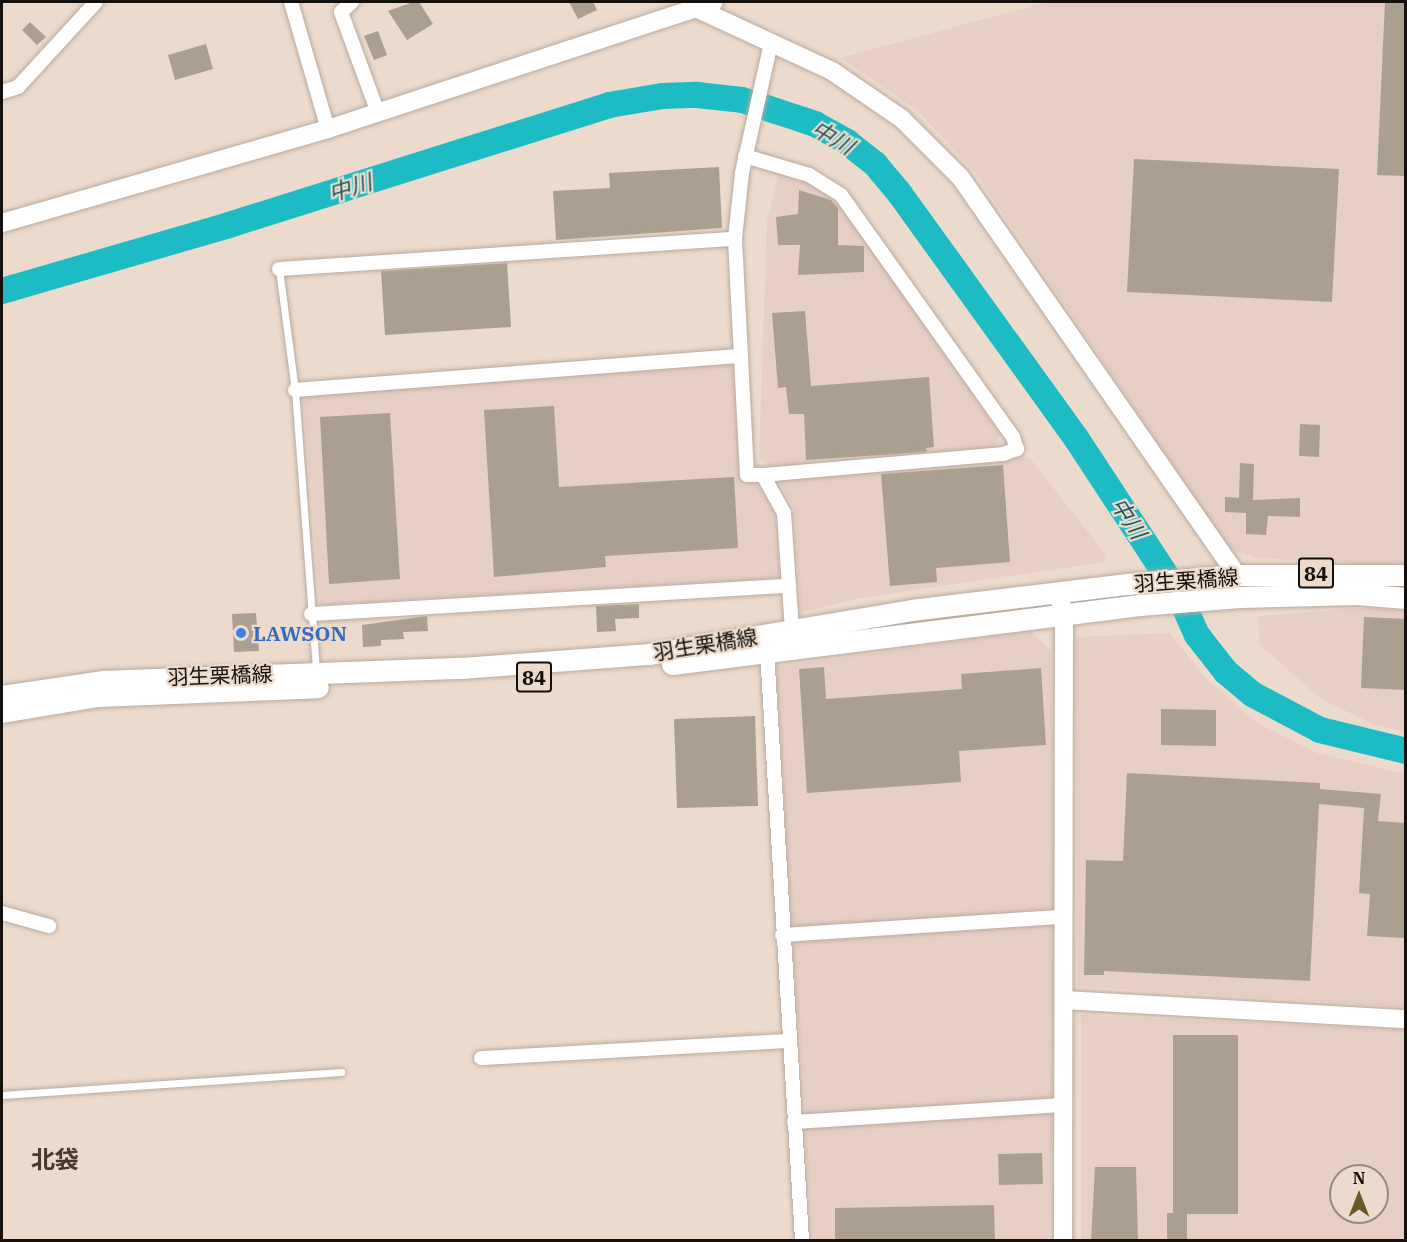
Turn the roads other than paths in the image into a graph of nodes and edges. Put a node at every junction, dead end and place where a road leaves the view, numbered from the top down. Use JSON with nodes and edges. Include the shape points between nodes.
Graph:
{"nodes":[{"id":1,"x":96,"y":2,"type":"edge"},
{"id":2,"x":291,"y":2,"type":"edge"},
{"id":3,"x":352,"y":2,"type":"edge"},
{"id":4,"x":706,"y":5,"type":"edge"},
{"id":5,"x":771,"y":43,"type":"junction"},
{"id":6,"x":2,"y":92,"type":"edge"},
{"id":7,"x":378,"y":113,"type":"junction"},
{"id":8,"x":328,"y":129,"type":"junction"},
{"id":9,"x":745,"y":156,"type":"junction"},
{"id":10,"x":2,"y":223,"type":"edge"},
{"id":11,"x":735,"y":239,"type":"junction"},
{"id":12,"x":279,"y":269,"type":"joint"},
{"id":13,"x":741,"y":356,"type":"junction"},
{"id":14,"x":295,"y":390,"type":"junction"},
{"id":15,"x":763,"y":475,"type":"junction"},
{"id":16,"x":1406,"y":575,"type":"edge"},
{"id":17,"x":1231,"y":576,"type":"junction"},
{"id":18,"x":789,"y":586,"type":"junction"},
{"id":19,"x":1406,"y":598,"type":"edge"},
{"id":20,"x":1061,"y":604,"type":"junction"},
{"id":21,"x":310,"y":614,"type":"junction"},
{"id":22,"x":792,"y":630,"type":"junction"},
{"id":23,"x":767,"y":651,"type":"junction"},
{"id":24,"x":316,"y":672,"type":"junction"},
{"id":25,"x":2,"y":696,"type":"edge"},
{"id":26,"x":2,"y":712,"type":"edge"},
{"id":27,"x":2,"y":913,"type":"edge"},
{"id":28,"x":1063,"y":917,"type":"junction"},
{"id":29,"x":49,"y":926,"type":"dead end"},
{"id":30,"x":782,"y":935,"type":"junction"},
{"id":31,"x":1064,"y":1000,"type":"junction"},
{"id":32,"x":1406,"y":1019,"type":"edge"},
{"id":33,"x":789,"y":1041,"type":"junction"},
{"id":34,"x":481,"y":1058,"type":"dead end"},
{"id":35,"x":341,"y":1072,"type":"dead end"},
{"id":36,"x":2,"y":1095,"type":"edge"},
{"id":37,"x":1063,"y":1104,"type":"junction"},
{"id":38,"x":794,"y":1122,"type":"junction"},
{"id":39,"x":802,"y":1240,"type":"edge"},
{"id":40,"x":1063,"y":1240,"type":"edge"}],
"edges":[{"from":1,"to":6,"type":"street","via":[[18,87]]},
{"from":2,"to":8,"type":"street"},
{"from":3,"to":7,"type":"street","via":[[341,12]]},
{"from":4,"to":5,"type":"street"},
{"from":4,"to":7,"type":"street"},
{"from":5,"to":9,"type":"street"},
{"from":5,"to":17,"type":"street","via":[[832,71],[903,119],[961,178]]},
{"from":7,"to":8,"type":"street"},
{"from":8,"to":10,"type":"street"},
{"from":9,"to":11,"type":"street"},
{"from":9,"to":15,"type":"street","via":[[809,174],[841,195],[1017,448],[1003,454]]},
{"from":11,"to":12,"type":"street"},
{"from":11,"to":13,"type":"street"},
{"from":12,"to":14,"type":"lane"},
{"from":13,"to":14,"type":"street"},
{"from":13,"to":15,"type":"street","via":[[747,475]]},
{"from":14,"to":21,"type":"lane"},
{"from":15,"to":18,"type":"street","via":[[784,513]]},
{"from":16,"to":17,"type":"main road","name":"羽生栗橋線","number":"84"},
{"from":17,"to":20,"type":"main road","name":"羽生栗橋線","number":"84","via":[[1127,584]]},
{"from":18,"to":21,"type":"street"},
{"from":18,"to":22,"type":"street"},
{"from":19,"to":20,"type":"main road","name":"羽生栗橋線","number":"84","via":[[1356,594],[1139,605]]},
{"from":20,"to":22,"type":"main road","name":"羽生栗橋線","number":"84","via":[[911,610]]},
{"from":20,"to":23,"type":"main road","name":"羽生栗橋線","number":"84"},
{"from":20,"to":28,"type":"street"},
{"from":21,"to":24,"type":"lane"},
{"from":22,"to":24,"type":"main road","name":"羽生栗橋線","number":"84","via":[[649,654],[462,668]]},
{"from":23,"to":26,"type":"main road","name":"羽生栗橋線","number":"84","via":[[627,670],[465,682],[98,696]]},
{"from":23,"to":30,"type":"street"},
{"from":24,"to":25,"type":"main road","name":"羽生栗橋線","number":"84","via":[[102,681]]},
{"from":27,"to":29,"type":"street"},
{"from":28,"to":30,"type":"street"},
{"from":28,"to":31,"type":"street"},
{"from":30,"to":33,"type":"street"},
{"from":31,"to":32,"type":"street"},
{"from":31,"to":37,"type":"street"},
{"from":33,"to":34,"type":"street"},
{"from":33,"to":38,"type":"street"},
{"from":35,"to":36,"type":"lane"},
{"from":37,"to":38,"type":"street"},
{"from":37,"to":40,"type":"street"},
{"from":38,"to":39,"type":"street"}]}
